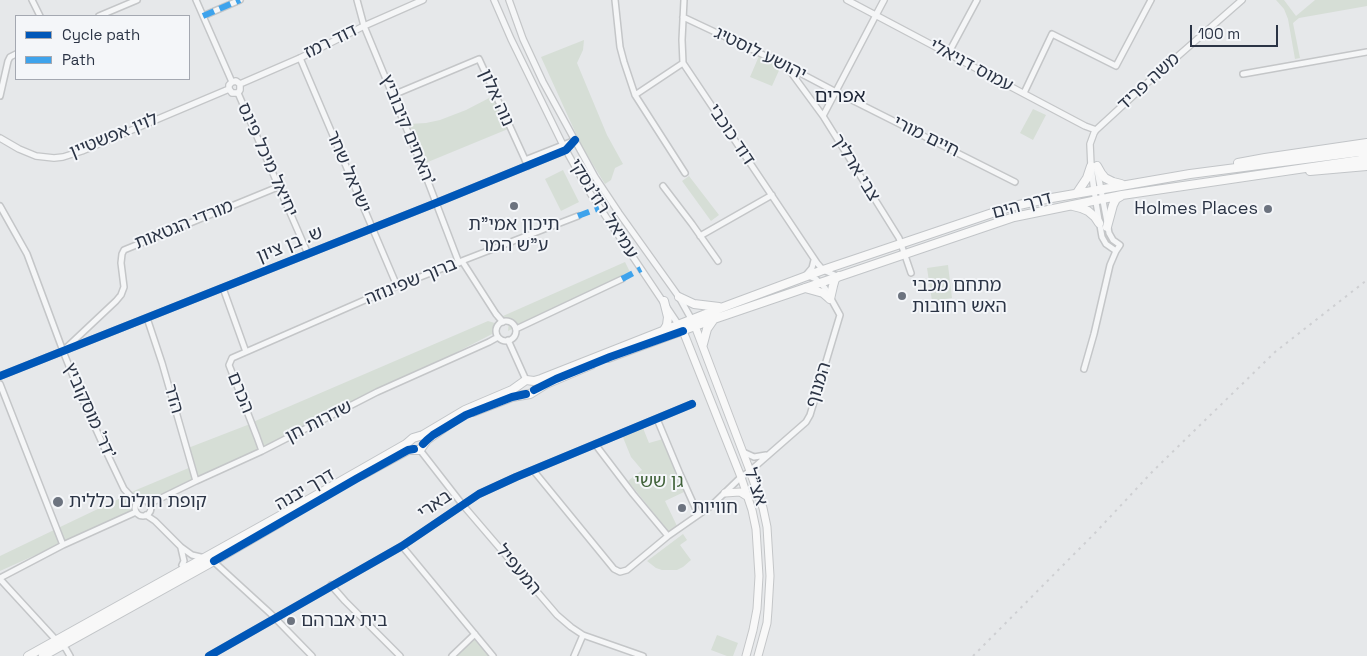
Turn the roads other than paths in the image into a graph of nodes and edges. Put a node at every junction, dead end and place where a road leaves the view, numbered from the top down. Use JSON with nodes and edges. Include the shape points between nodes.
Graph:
{"nodes":[{"id":1,"x":32,"y":0,"type":"edge"},
{"id":2,"x":137,"y":0,"type":"edge"},
{"id":3,"x":196,"y":0,"type":"edge"},
{"id":4,"x":240,"y":0,"type":"edge"},
{"id":5,"x":357,"y":0,"type":"edge"},
{"id":6,"x":423,"y":0,"type":"edge"},
{"id":7,"x":494,"y":0,"type":"edge"},
{"id":8,"x":509,"y":0,"type":"edge"},
{"id":9,"x":615,"y":0,"type":"edge"},
{"id":10,"x":684,"y":0,"type":"edge"},
{"id":11,"x":846,"y":0,"type":"edge"},
{"id":12,"x":884,"y":0,"type":"edge"},
{"id":13,"x":977,"y":0,"type":"edge"},
{"id":14,"x":1151,"y":0,"type":"edge"},
{"id":15,"x":1242,"y":0,"type":"edge"},
{"id":16,"x":40,"y":15,"type":"edge"},
{"id":17,"x":101,"y":15,"type":"edge"},
{"id":18,"x":876,"y":15,"type":"junction"},
{"id":19,"x":203,"y":16,"type":"junction"},
{"id":20,"x":683,"y":17,"type":"junction"},
{"id":21,"x":364,"y":26,"type":"junction"},
{"id":22,"x":1367,"y":52,"type":"edge"},
{"id":23,"x":15,"y":54,"type":"edge"},
{"id":24,"x":948,"y":54,"type":"junction"},
{"id":25,"x":300,"y":58,"type":"junction"},
{"id":26,"x":683,"y":63,"type":"junction"},
{"id":27,"x":785,"y":65,"type":"junction"},
{"id":28,"x":1242,"y":74,"type":"dead end"},
{"id":29,"x":232,"y":82,"type":"junction"},
{"id":30,"x":240,"y":84,"type":"junction"},
{"id":31,"x":228,"y":89,"type":"junction"},
{"id":32,"x":836,"y":92,"type":"junction"},
{"id":33,"x":238,"y":93,"type":"junction"},
{"id":34,"x":1024,"y":93,"type":"junction"},
{"id":35,"x":393,"y":95,"type":"junction"},
{"id":36,"x":635,"y":95,"type":"junction"},
{"id":37,"x":0,"y":96,"type":"edge"},
{"id":38,"x":823,"y":116,"type":"junction"},
{"id":39,"x":1084,"y":126,"type":"junction"},
{"id":40,"x":1096,"y":130,"type":"junction"},
{"id":41,"x":0,"y":138,"type":"edge"},
{"id":42,"x":575,"y":140,"type":"junction"},
{"id":43,"x":1367,"y":143,"type":"edge"},
{"id":44,"x":1090,"y":144,"type":"junction"},
{"id":45,"x":565,"y":147,"type":"junction"},
{"id":46,"x":1367,"y":151,"type":"edge"},
{"id":47,"x":1367,"y":159,"type":"edge"},
{"id":48,"x":525,"y":160,"type":"junction"},
{"id":49,"x":528,"y":166,"type":"junction"},
{"id":50,"x":1094,"y":166,"type":"junction"},
{"id":51,"x":1367,"y":166,"type":"edge"},
{"id":52,"x":685,"y":173,"type":"dead end"},
{"id":53,"x":1268,"y":173,"type":"junction"},
{"id":54,"x":1190,"y":174,"type":"junction"},
{"id":55,"x":1015,"y":182,"type":"dead end"},
{"id":56,"x":1128,"y":185,"type":"junction"},
{"id":57,"x":278,"y":186,"type":"junction"},
{"id":58,"x":663,"y":186,"type":"dead end"},
{"id":59,"x":1097,"y":190,"type":"junction"},
{"id":60,"x":1077,"y":193,"type":"junction"},
{"id":61,"x":772,"y":195,"type":"junction"},
{"id":62,"x":1122,"y":195,"type":"junction"},
{"id":63,"x":1099,"y":200,"type":"junction"},
{"id":64,"x":436,"y":203,"type":"junction"},
{"id":65,"x":0,"y":206,"type":"edge"},
{"id":66,"x":1069,"y":206,"type":"junction"},
{"id":67,"x":578,"y":216,"type":"dead end"},
{"id":68,"x":1099,"y":223,"type":"junction"},
{"id":69,"x":1107,"y":227,"type":"junction"},
{"id":70,"x":372,"y":229,"type":"junction"},
{"id":71,"x":700,"y":236,"type":"junction"},
{"id":72,"x":901,"y":243,"type":"junction"},
{"id":73,"x":1116,"y":251,"type":"junction"},
{"id":74,"x":308,"y":254,"type":"junction"},
{"id":75,"x":906,"y":254,"type":"junction"},
{"id":76,"x":814,"y":260,"type":"junction"},
{"id":77,"x":718,"y":261,"type":"dead end"},
{"id":78,"x":460,"y":262,"type":"junction"},
{"id":79,"x":823,"y":270,"type":"junction"},
{"id":80,"x":911,"y":273,"type":"dead end"},
{"id":81,"x":838,"y":276,"type":"junction"},
{"id":82,"x":805,"y":277,"type":"junction"},
{"id":83,"x":622,"y":279,"type":"dead end"},
{"id":84,"x":820,"y":283,"type":"junction"},
{"id":85,"x":397,"y":286,"type":"junction"},
{"id":86,"x":223,"y":288,"type":"junction"},
{"id":87,"x":805,"y":288,"type":"junction"},
{"id":88,"x":679,"y":297,"type":"junction"},
{"id":89,"x":830,"y":299,"type":"junction"},
{"id":90,"x":664,"y":301,"type":"junction"},
{"id":91,"x":721,"y":308,"type":"junction"},
{"id":92,"x":146,"y":318,"type":"junction"},
{"id":93,"x":714,"y":319,"type":"junction"},
{"id":94,"x":501,"y":323,"type":"junction"},
{"id":95,"x":693,"y":323,"type":"junction"},
{"id":96,"x":514,"y":326,"type":"junction"},
{"id":97,"x":681,"y":328,"type":"junction"},
{"id":98,"x":664,"y":330,"type":"junction"},
{"id":99,"x":497,"y":334,"type":"junction"},
{"id":100,"x":508,"y":340,"type":"junction"},
{"id":101,"x":703,"y":344,"type":"junction"},
{"id":102,"x":63,"y":351,"type":"junction"},
{"id":103,"x":246,"y":352,"type":"junction"},
{"id":104,"x":1084,"y":368,"type":"dead end"},
{"id":105,"x":0,"y":376,"type":"edge"},
{"id":106,"x":526,"y":382,"type":"junction"},
{"id":107,"x":0,"y":384,"type":"edge"},
{"id":108,"x":534,"y":390,"type":"junction"},
{"id":109,"x":526,"y":394,"type":"junction"},
{"id":110,"x":692,"y":404,"type":"dead end"},
{"id":111,"x":657,"y":419,"type":"junction"},
{"id":112,"x":414,"y":438,"type":"junction"},
{"id":113,"x":595,"y":444,"type":"junction"},
{"id":114,"x":419,"y":448,"type":"junction"},
{"id":115,"x":262,"y":451,"type":"junction"},
{"id":116,"x":742,"y":451,"type":"junction"},
{"id":117,"x":769,"y":454,"type":"junction"},
{"id":118,"x":532,"y":470,"type":"junction"},
{"id":119,"x":750,"y":471,"type":"junction"},
{"id":120,"x":741,"y":477,"type":"junction"},
{"id":121,"x":196,"y":481,"type":"junction"},
{"id":122,"x":725,"y":493,"type":"junction"},
{"id":123,"x":748,"y":497,"type":"junction"},
{"id":124,"x":137,"y":503,"type":"junction"},
{"id":125,"x":149,"y":504,"type":"junction"},
{"id":126,"x":462,"y":504,"type":"junction"},
{"id":127,"x":136,"y":512,"type":"junction"},
{"id":128,"x":698,"y":514,"type":"junction"},
{"id":129,"x":146,"y":515,"type":"junction"},
{"id":130,"x":668,"y":536,"type":"junction"},
{"id":131,"x":63,"y":545,"type":"junction"},
{"id":132,"x":402,"y":546,"type":"junction"},
{"id":133,"x":181,"y":548,"type":"junction"},
{"id":134,"x":203,"y":558,"type":"junction"},
{"id":135,"x":214,"y":561,"type":"junction"},
{"id":136,"x":188,"y":566,"type":"junction"},
{"id":137,"x":0,"y":579,"type":"edge"},
{"id":138,"x":331,"y":585,"type":"junction"},
{"id":139,"x":275,"y":618,"type":"junction"},
{"id":140,"x":474,"y":634,"type":"junction"},
{"id":141,"x":583,"y":635,"type":"junction"},
{"id":142,"x":59,"y":643,"type":"junction"},
{"id":143,"x":28,"y":656,"type":"edge"},
{"id":144,"x":43,"y":656,"type":"edge"},
{"id":145,"x":70,"y":656,"type":"edge"},
{"id":146,"x":209,"y":656,"type":"edge"},
{"id":147,"x":312,"y":656,"type":"edge"},
{"id":148,"x":400,"y":656,"type":"edge"},
{"id":149,"x":452,"y":656,"type":"edge"},
{"id":150,"x":493,"y":656,"type":"edge"},
{"id":151,"x":574,"y":656,"type":"edge"},
{"id":152,"x":642,"y":656,"type":"edge"},
{"id":153,"x":746,"y":656,"type":"edge"},
{"id":154,"x":758,"y":656,"type":"edge"}],
"edges":[{"from":1,"to":16,"type":"street"},
{"from":2,"to":17,"type":"street"},
{"from":3,"to":19,"type":"street","name":"יחיאל מיכל פינס"},
{"from":4,"to":19,"type":"street"},
{"from":5,"to":21,"type":"street","name":"האחים קיבוביץ'"},
{"from":6,"to":21,"type":"street","name":"דוד רמז"},
{"from":7,"to":45,"type":"street","name":"עמיאל רוז'נסקי"},
{"from":8,"to":42,"type":"street","name":"עמיאל רוז'נסקי","via":[[523,39]]},
{"from":9,"to":36,"type":"street","via":[[620,47]]},
{"from":10,"to":20,"type":"street"},
{"from":11,"to":18,"type":"street","name":"עמוס דניאלי"},
{"from":12,"to":18,"type":"street"},
{"from":13,"to":24,"type":"street"},
{"from":14,"to":34,"type":"street","via":[[1116,66],[1052,34]]},
{"from":15,"to":40,"type":"street","name":"משה פריד"},
{"from":18,"to":24,"type":"street","name":"עמוס דניאלי"},
{"from":18,"to":32,"type":"street","name":"צבי ארליך"},
{"from":19,"to":29,"type":"street","name":"יחיאל מיכל פינס"},
{"from":20,"to":26,"type":"street"},
{"from":20,"to":27,"type":"street","name":"יהושע לוסטיג"},
{"from":21,"to":25,"type":"street","name":"דוד רמז"},
{"from":21,"to":35,"type":"street","name":"האחים קיבוביץ'"},
{"from":22,"to":28,"type":"street"},
{"from":23,"to":37,"type":"street","via":[[8,61]]},
{"from":24,"to":34,"type":"street","name":"עמוס דניאלי"},
{"from":25,"to":30,"type":"street","name":"דוד רמז"},
{"from":25,"to":70,"type":"street","name":"ישראל שחר"},
{"from":26,"to":36,"type":"street"},
{"from":26,"to":61,"type":"street","name":"דוד כוכבי"},
{"from":27,"to":32,"type":"street","name":"יהושע לוסטיג"},
{"from":27,"to":38,"type":"street"},
{"from":29,"to":30,"type":"street"},
{"from":29,"to":31,"type":"street"},
{"from":30,"to":33,"type":"street"},
{"from":31,"to":33,"type":"street"},
{"from":31,"to":41,"type":"street","name":"לוין אפשטיין","via":[[63,157],[36,156]]},
{"from":32,"to":38,"type":"street","name":"צבי ארליך"},
{"from":32,"to":55,"type":"street","name":"חיים מורי"},
{"from":33,"to":57,"type":"street","name":"יחיאל מיכל פינס"},
{"from":34,"to":39,"type":"street","name":"עמוס דניאלי"},
{"from":35,"to":48,"type":"street","name":"נוה אלון","via":[[479,59]]},
{"from":35,"to":64,"type":"street","name":"האחים קיבוביץ'"},
{"from":36,"to":52,"type":"street"},
{"from":38,"to":72,"type":"street","name":"צבי ארליך"},
{"from":39,"to":40,"type":"street","name":"עמוס דניאלי"},
{"from":39,"to":44,"type":"street"},
{"from":40,"to":44,"type":"street","name":"משה פריד"},
{"from":42,"to":45,"type":"street","name":"ש. בן ציון"},
{"from":42,"to":88,"type":"street","name":"עמיאל רוז'נסקי","via":[[604,192]]},
{"from":43,"to":54,"type":"main road","via":[[1265,158]]},
{"from":44,"to":50,"type":"street"},
{"from":45,"to":48,"type":"street","name":"ש. בן ציון"},
{"from":45,"to":49,"type":"street","name":"ש. בן ציון"},
{"from":45,"to":90,"type":"street","name":"עמיאל רוז'נסקי","via":[[596,203]]},
{"from":46,"to":54,"type":"main road","name":"דרך הים"},
{"from":47,"to":53,"type":"main road","name":"דרך הים"},
{"from":48,"to":49,"type":"street","name":"נוה אלון"},
{"from":49,"to":64,"type":"street","name":"ש. בן ציון"},
{"from":50,"to":56,"type":"main road","via":[[1109,180]]},
{"from":50,"to":59,"type":"street"},
{"from":50,"to":60,"type":"main road"},
{"from":51,"to":53,"type":"main road"},
{"from":53,"to":62,"type":"main road","name":"דרך הים"},
{"from":54,"to":56,"type":"main road","name":"דרך הים"},
{"from":56,"to":59,"type":"main road","name":"דרך הים"},
{"from":57,"to":74,"type":"street","name":"יחיאל מיכל פינס"},
{"from":57,"to":102,"type":"street","name":"מורדי הגטאות","via":[[124,250],[121,295]]},
{"from":58,"to":71,"type":"street"},
{"from":59,"to":60,"type":"main road","name":"דרך הים"},
{"from":59,"to":63,"type":"street"},
{"from":60,"to":72,"type":"main road","name":"דרך הים","via":[[1010,207]]},
{"from":61,"to":71,"type":"street"},
{"from":61,"to":76,"type":"street","name":"דוד כוכבי"},
{"from":62,"to":63,"type":"main road","name":"דרך הים"},
{"from":62,"to":69,"type":"main road","via":[[1116,199]]},
{"from":63,"to":66,"type":"main road","name":"דרך הים"},
{"from":63,"to":68,"type":"street"},
{"from":63,"to":69,"type":"street"},
{"from":64,"to":70,"type":"street","name":"ש. בן ציון"},
{"from":64,"to":78,"type":"street","name":"האחים קיבוביץ'"},
{"from":65,"to":102,"type":"street","name":"דר' מוסקוביץ'","via":[[27,254]]},
{"from":66,"to":68,"type":"main road","via":[[1085,209]]},
{"from":66,"to":75,"type":"main road","name":"דרך הים","via":[[1014,218]]},
{"from":67,"to":78,"type":"street","name":"ברוך שפינוזה"},
{"from":68,"to":73,"type":"street","via":[[1104,242]]},
{"from":69,"to":73,"type":"street","via":[[1113,240],[1120,245]]},
{"from":70,"to":74,"type":"street","name":"ש. בן ציון"},
{"from":70,"to":85,"type":"street","name":"ישראל שחר"},
{"from":71,"to":77,"type":"street"},
{"from":72,"to":75,"type":"street","name":"צבי ארליך"},
{"from":72,"to":79,"type":"main road","name":"דרך הים"},
{"from":73,"to":104,"type":"street"},
{"from":74,"to":86,"type":"street","name":"ש. בן ציון"},
{"from":75,"to":80,"type":"street","name":"צבי ארליך"},
{"from":75,"to":81,"type":"main road","name":"דרך הים"},
{"from":76,"to":79,"type":"street","name":"דוד כוכבי"},
{"from":76,"to":82,"type":"street"},
{"from":78,"to":85,"type":"street","name":"ברוך שפינוזה"},
{"from":78,"to":94,"type":"street","name":"האחים קיבוביץ'"},
{"from":79,"to":81,"type":"street","name":"דוד כוכבי"},
{"from":79,"to":82,"type":"main road","name":"דרך הים"},
{"from":81,"to":84,"type":"main road","name":"דרך הים"},
{"from":81,"to":89,"type":"main road"},
{"from":82,"to":84,"type":"street","name":"המנוף"},
{"from":82,"to":91,"type":"main road","name":"דרך הים"},
{"from":83,"to":96,"type":"street"},
{"from":84,"to":87,"type":"main road","name":"דרך הים"},
{"from":84,"to":89,"type":"street","name":"המנוף"},
{"from":85,"to":103,"type":"street","name":"ברוך שפינוזה"},
{"from":86,"to":92,"type":"street","name":"ש. בן ציון"},
{"from":86,"to":103,"type":"street","name":"הכרם"},
{"from":87,"to":89,"type":"main road","via":[[823,293]]},
{"from":87,"to":93,"type":"main road","name":"דרך הים"},
{"from":88,"to":91,"type":"main road","via":[[694,304]]},
{"from":88,"to":95,"type":"street","name":"עמיאל רוז'נסקי"},
{"from":89,"to":117,"type":"street","name":"המנוף","via":[[840,315],[810,415]]},
{"from":90,"to":97,"type":"street","name":"עמיאל רוז'נסקי"},
{"from":90,"to":98,"type":"main road","via":[[668,317]]},
{"from":91,"to":95,"type":"main road","name":"דרך הים"},
{"from":92,"to":102,"type":"street","name":"ש. בן ציון"},
{"from":92,"to":121,"type":"street","name":"הדר"},
{"from":93,"to":95,"type":"main road","name":"דרך הים"},
{"from":93,"to":101,"type":"main road"},
{"from":94,"to":96,"type":"street","via":[[507,321]]},
{"from":94,"to":99,"type":"street","name":"שדרות חן"},
{"from":95,"to":97,"type":"main road","name":"דרך יבנה"},
{"from":95,"to":101,"type":"main road","name":"אצ\"ל"},
{"from":96,"to":100,"type":"street","via":[[515,335]]},
{"from":97,"to":98,"type":"main road","name":"דרך יבנה"},
{"from":97,"to":108,"type":"main road","name":"דרך יבנה"},
{"from":97,"to":120,"type":"main road","name":"אצ\"ל"},
{"from":98,"to":106,"type":"main road","name":"דרך יבנה"},
{"from":99,"to":100,"type":"street"},
{"from":99,"to":115,"type":"street","name":"שדרות חן","via":[[489,342],[377,392]]},
{"from":100,"to":106,"type":"street"},
{"from":101,"to":116,"type":"main road","name":"אצ\"ל"},
{"from":102,"to":105,"type":"street","name":"ש. בן ציון"},
{"from":102,"to":124,"type":"street","name":"דר' מוסקוביץ'","via":[[124,489]]},
{"from":103,"to":115,"type":"street","name":"הכרם","via":[[232,358],[229,365]]},
{"from":106,"to":108,"type":"main road","via":[[534,386]]},
{"from":106,"to":109,"type":"main road","via":[[520,390]]},
{"from":106,"to":112,"type":"main road","name":"דרך יבנה"},
{"from":107,"to":131,"type":"street"},
{"from":108,"to":109,"type":"main road","name":"דרך יבנה"},
{"from":109,"to":114,"type":"main road","name":"דרך יבנה","via":[[466,415]]},
{"from":110,"to":111,"type":"street","name":"בארי"},
{"from":111,"to":113,"type":"street","name":"בארי"},
{"from":111,"to":128,"type":"street"},
{"from":112,"to":114,"type":"main road","via":[[410,446]]},
{"from":112,"to":114,"type":"main road","via":[[423,440]]},
{"from":112,"to":134,"type":"main road","name":"דרך יבנה"},
{"from":113,"to":118,"type":"street","name":"בארי"},
{"from":113,"to":130,"type":"street"},
{"from":114,"to":126,"type":"street","name":"המעפיל"},
{"from":114,"to":135,"type":"main road","name":"דרך יבנה","via":[[403,452]]},
{"from":115,"to":121,"type":"street","name":"שדרות חן"},
{"from":116,"to":117,"type":"street","via":[[754,457]]},
{"from":116,"to":119,"type":"main road","name":"אצ\"ל"},
{"from":117,"to":119,"type":"street","name":"המנוף"},
{"from":118,"to":126,"type":"street","name":"בארי"},
{"from":118,"to":130,"type":"street","name":"המנוף","via":[[617,571],[631,568]]},
{"from":119,"to":120,"type":"street","name":"המנוף"},
{"from":119,"to":154,"type":"main road","name":"אצ\"ל","via":[[763,508],[770,566],[768,610]]},
{"from":120,"to":122,"type":"street","name":"המנוף"},
{"from":120,"to":123,"type":"main road","name":"אצ\"ל"},
{"from":121,"to":125,"type":"street","name":"שדרות חן"},
{"from":122,"to":123,"type":"main road","via":[[740,492]]},
{"from":122,"to":128,"type":"street","name":"המנוף"},
{"from":123,"to":153,"type":"main road","name":"אצ\"ל","via":[[756,529],[758,576],[755,621]]},
{"from":124,"to":125,"type":"street","via":[[144,500]]},
{"from":124,"to":127,"type":"street"},
{"from":125,"to":129,"type":"street"},
{"from":126,"to":132,"type":"street","name":"בארי"},
{"from":126,"to":141,"type":"street","name":"המעפיל","via":[[553,611]]},
{"from":127,"to":129,"type":"street"},
{"from":127,"to":131,"type":"street"},
{"from":128,"to":130,"type":"street","name":"המנוף"},
{"from":129,"to":133,"type":"street"},
{"from":131,"to":137,"type":"street"},
{"from":132,"to":138,"type":"street","name":"בארי"},
{"from":132,"to":140,"type":"street"},
{"from":133,"to":134,"type":"street"},
{"from":133,"to":136,"type":"street","via":[[182,565]]},
{"from":134,"to":135,"type":"street"},
{"from":134,"to":136,"type":"main road","name":"דרך יבנה"},
{"from":135,"to":139,"type":"street"},
{"from":135,"to":142,"type":"main road","name":"דרך יבנה"},
{"from":136,"to":142,"type":"main road","name":"דרך יבנה"},
{"from":137,"to":142,"type":"street"},
{"from":138,"to":139,"type":"street","name":"בארי"},
{"from":138,"to":148,"type":"street"},
{"from":139,"to":146,"type":"street","name":"בארי"},
{"from":139,"to":147,"type":"street"},
{"from":140,"to":149,"type":"street"},
{"from":140,"to":150,"type":"street"},
{"from":141,"to":151,"type":"street"},
{"from":141,"to":152,"type":"street","name":"המעפיל"},
{"from":142,"to":143,"type":"main road","name":"דרך יבנה"},
{"from":142,"to":144,"type":"main road","name":"דרך יבנה"},
{"from":142,"to":145,"type":"street"}]}
